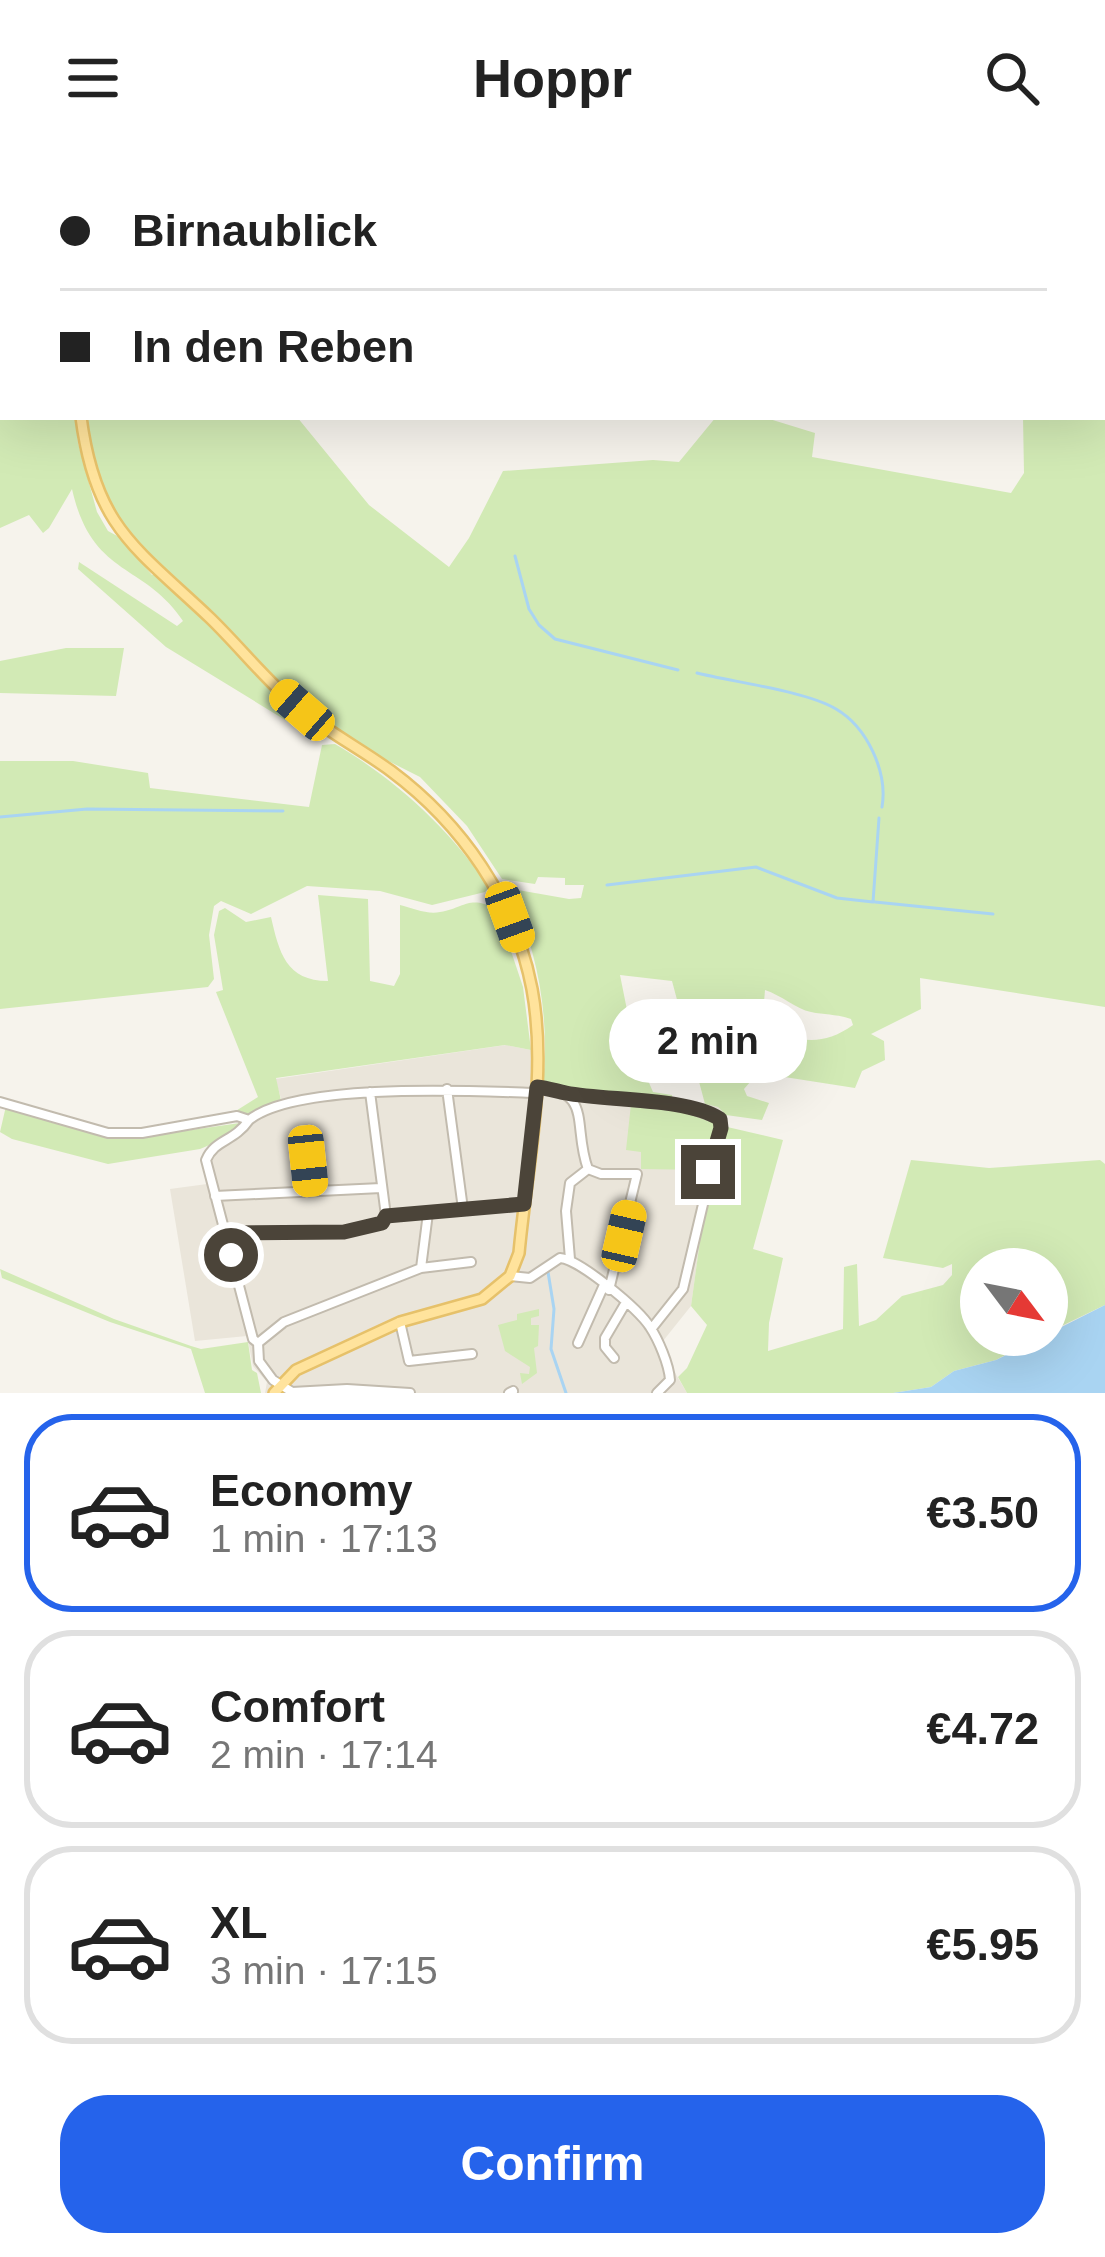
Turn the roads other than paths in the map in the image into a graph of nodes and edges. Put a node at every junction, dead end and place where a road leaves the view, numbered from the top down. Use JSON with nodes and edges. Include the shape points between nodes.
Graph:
{"nodes":[{"id":1,"x":81,"y":420,"type":"edge"},
{"id":2,"x":537,"y":1086,"type":"junction"},
{"id":3,"x":447,"y":1089,"type":"junction"},
{"id":4,"x":370,"y":1093,"type":"junction"},
{"id":5,"x":570,"y":1094,"type":"junction"},
{"id":6,"x":0,"y":1102,"type":"edge"},
{"id":7,"x":248,"y":1120,"type":"junction"},
{"id":8,"x":308,"y":1161,"type":"dead end"},
{"id":9,"x":588,"y":1169,"type":"junction"},
{"id":10,"x":381,"y":1188,"type":"junction"},
{"id":11,"x":311,"y":1190,"type":"junction"},
{"id":12,"x":215,"y":1196,"type":"junction"},
{"id":13,"x":524,"y":1204,"type":"junction"},
{"id":14,"x":463,"y":1210,"type":"junction"},
{"id":15,"x":428,"y":1213,"type":"junction"},
{"id":16,"x":386,"y":1216,"type":"junction"},
{"id":17,"x":226,"y":1233,"type":"junction"},
{"id":18,"x":570,"y":1258,"type":"junction"},
{"id":19,"x":471,"y":1262,"type":"dead end"},
{"id":20,"x":422,"y":1268,"type":"junction"},
{"id":21,"x":510,"y":1276,"type":"junction"},
{"id":22,"x":607,"y":1288,"type":"junction"},
{"id":23,"x":625,"y":1304,"type":"junction"},
{"id":24,"x":400,"y":1322,"type":"junction"},
{"id":25,"x":652,"y":1328,"type":"junction"},
{"id":26,"x":258,"y":1343,"type":"junction"},
{"id":27,"x":578,"y":1343,"type":"dead end"},
{"id":28,"x":472,"y":1354,"type":"dead end"},
{"id":29,"x":614,"y":1358,"type":"dead end"},
{"id":30,"x":276,"y":1389,"type":"edge"},
{"id":31,"x":410,"y":1393,"type":"edge"},
{"id":32,"x":657,"y":1393,"type":"edge"}],
"edges":[{"from":1,"to":2,"type":"main road","via":[[100,494],[133,547],[267,681],[458,833],[496,888],[522,951],[537,1021]]},
{"from":2,"to":3,"type":"street"},
{"from":2,"to":5,"type":"street"},
{"from":2,"to":13,"type":"main road"},
{"from":3,"to":4,"type":"street"},
{"from":3,"to":14,"type":"street"},
{"from":4,"to":7,"type":"street","via":[[282,1105]]},
{"from":4,"to":10,"type":"street"},
{"from":5,"to":9,"type":"street"},
{"from":5,"to":25,"type":"street","via":[[684,1106],[720,1119],[683,1289]]},
{"from":6,"to":7,"type":"street","via":[[108,1133]]},
{"from":7,"to":12,"type":"street","via":[[239,1135],[211,1148]]},
{"from":8,"to":11,"type":"street"},
{"from":9,"to":18,"type":"street","via":[[569,1183]]},
{"from":9,"to":22,"type":"street","via":[[638,1174]]},
{"from":10,"to":11,"type":"street"},
{"from":10,"to":16,"type":"street"},
{"from":11,"to":12,"type":"street"},
{"from":12,"to":17,"type":"street"},
{"from":13,"to":14,"type":"street"},
{"from":13,"to":21,"type":"main road"},
{"from":14,"to":15,"type":"street"},
{"from":15,"to":16,"type":"street"},
{"from":15,"to":20,"type":"street"},
{"from":16,"to":17,"type":"street","via":[[344,1232]]},
{"from":17,"to":26,"type":"street"},
{"from":18,"to":21,"type":"street","via":[[530,1278]]},
{"from":18,"to":22,"type":"street"},
{"from":19,"to":20,"type":"street"},
{"from":20,"to":26,"type":"street","via":[[284,1322]]},
{"from":21,"to":24,"type":"main road","via":[[482,1299]]},
{"from":22,"to":23,"type":"street"},
{"from":22,"to":27,"type":"street"},
{"from":23,"to":25,"type":"street"},
{"from":23,"to":29,"type":"street","via":[[605,1338]]},
{"from":24,"to":28,"type":"street","via":[[409,1361]]},
{"from":24,"to":30,"type":"main road","via":[[296,1370]]},
{"from":25,"to":32,"type":"street","via":[[670,1372]]},
{"from":26,"to":30,"type":"street"},
{"from":30,"to":31,"type":"street"}]}
